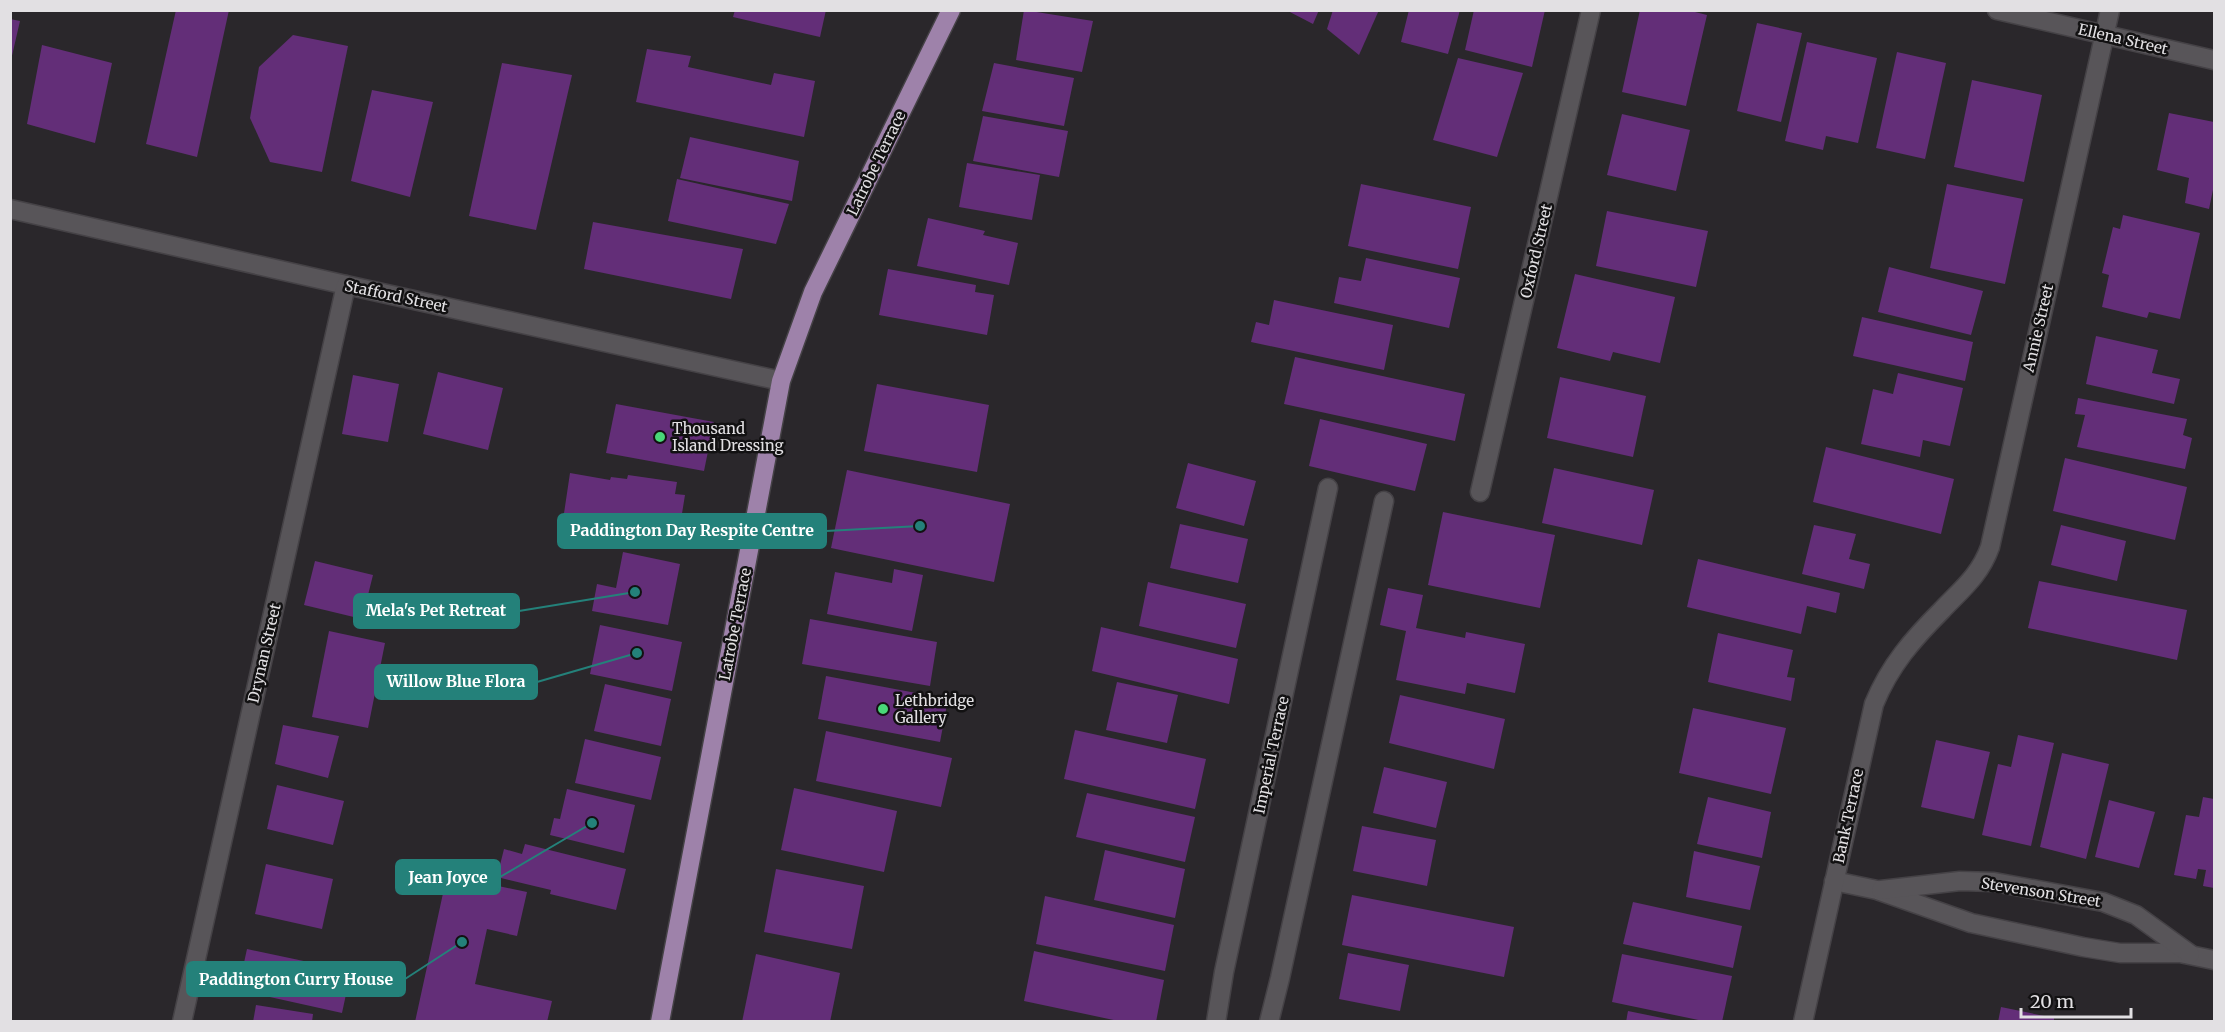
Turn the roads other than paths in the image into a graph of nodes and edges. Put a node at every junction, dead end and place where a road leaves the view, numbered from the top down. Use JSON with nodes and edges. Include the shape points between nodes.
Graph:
{"nodes":[{"id":1,"x":951,"y":10,"type":"edge"},
{"id":2,"x":1591,"y":10,"type":"edge"},
{"id":3,"x":1997,"y":10,"type":"edge"},
{"id":4,"x":2110,"y":10,"type":"edge"},
{"id":5,"x":2105,"y":35,"type":"junction"},
{"id":6,"x":2214,"y":60,"type":"edge"},
{"id":7,"x":10,"y":209,"type":"edge"},
{"id":8,"x":346,"y":285,"type":"junction"},
{"id":9,"x":781,"y":381,"type":"junction"},
{"id":10,"x":1328,"y":489,"type":"dead end"},
{"id":11,"x":1480,"y":492,"type":"dead end"},
{"id":12,"x":1384,"y":501,"type":"dead end"},
{"id":13,"x":1928,"y":626,"type":"joint"},
{"id":14,"x":1834,"y":881,"type":"junction"},
{"id":15,"x":1877,"y":890,"type":"junction"},
{"id":16,"x":2191,"y":955,"type":"junction"},
{"id":17,"x":2214,"y":960,"type":"edge"},
{"id":18,"x":182,"y":1022,"type":"edge"},
{"id":19,"x":660,"y":1022,"type":"edge"},
{"id":20,"x":1216,"y":1022,"type":"edge"},
{"id":21,"x":1269,"y":1022,"type":"edge"},
{"id":22,"x":1803,"y":1022,"type":"edge"}],
"edges":[{"from":1,"to":9,"type":"main road","name":"Latrobe Terrace","via":[[813,292]]},
{"from":2,"to":11,"type":"street","name":"Oxford Street"},
{"from":3,"to":5,"type":"street","name":"Ellena Street"},
{"from":4,"to":5,"type":"street","name":"Annie Street"},
{"from":5,"to":6,"type":"street","name":"Ellena Street"},
{"from":5,"to":13,"type":"street","name":"Annie Street","via":[[1990,547],[1974,580]]},
{"from":7,"to":8,"type":"street","name":"Stafford Street"},
{"from":8,"to":9,"type":"street","name":"Stafford Street"},
{"from":8,"to":18,"type":"street","name":"Drynan Street"},
{"from":9,"to":19,"type":"main road","name":"Latrobe Terrace"},
{"from":10,"to":20,"type":"street","name":"Imperial Terrace"},
{"from":12,"to":21,"type":"street"},
{"from":13,"to":14,"type":"street","name":"Bank Terrace","via":[[1896,661],[1874,704]]},
{"from":14,"to":15,"type":"street","name":"Stevenson Street"},
{"from":14,"to":22,"type":"street","name":"Bank Terrace"},
{"from":15,"to":16,"type":"street","name":"Stevenson Street","via":[[1959,920],[2083,947]]},
{"from":15,"to":16,"type":"street","name":"Stevenson Street","via":[[1987,882],[2103,902],[2136,915]]},
{"from":16,"to":17,"type":"street","name":"Stevenson Street"}]}
